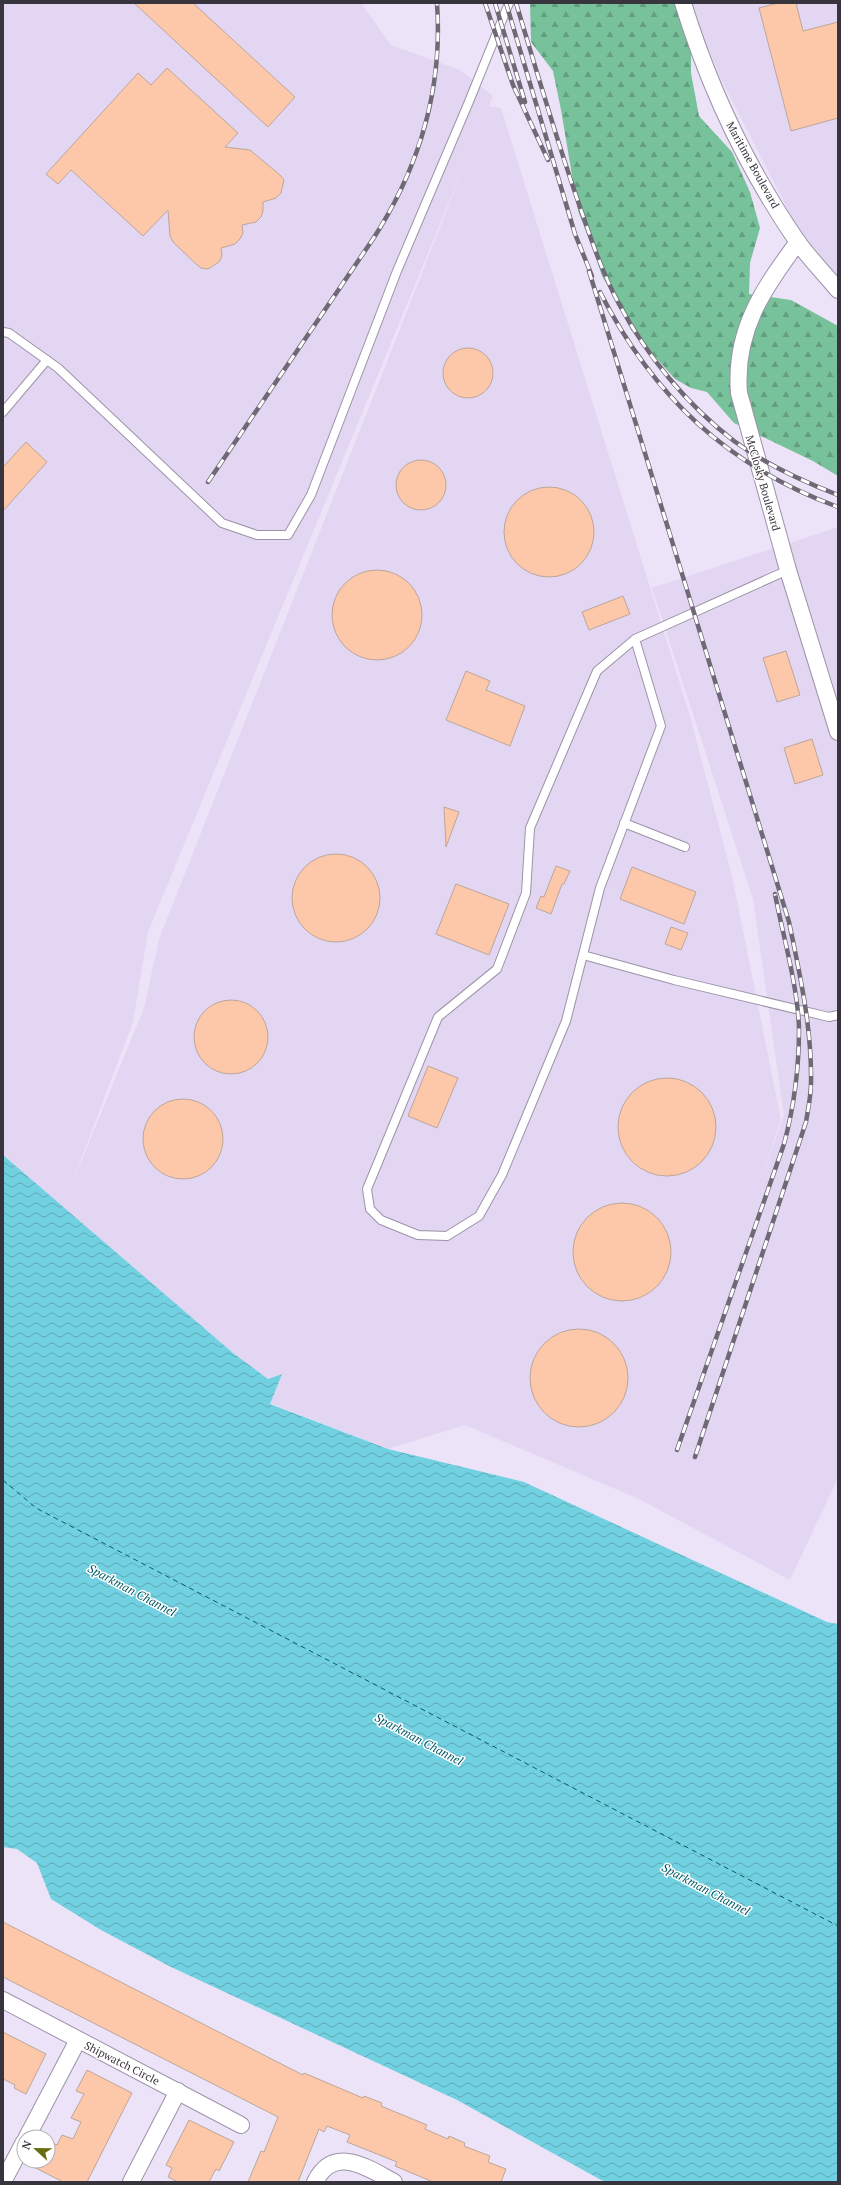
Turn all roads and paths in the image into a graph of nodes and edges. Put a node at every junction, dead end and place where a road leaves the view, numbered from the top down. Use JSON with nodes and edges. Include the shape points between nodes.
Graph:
{"nodes":[{"id":1,"x":509,"y":3,"type":"edge"},
{"id":2,"x":683,"y":3,"type":"edge"},
{"id":3,"x":798,"y":242,"type":"junction"},
{"id":4,"x":838,"y":290,"type":"edge"},
{"id":5,"x":3,"y":332,"type":"edge"},
{"id":6,"x":47,"y":360,"type":"junction"},
{"id":7,"x":3,"y":412,"type":"edge"},
{"id":8,"x":788,"y":570,"type":"junction"},
{"id":9,"x":635,"y":639,"type":"junction"},
{"id":10,"x":838,"y":732,"type":"edge"},
{"id":11,"x":624,"y":823,"type":"junction"},
{"id":12,"x":685,"y":847,"type":"dead end"},
{"id":13,"x":583,"y":955,"type":"junction"},
{"id":14,"x":838,"y":1015,"type":"edge"},
{"id":15,"x":3,"y":2000,"type":"edge"},
{"id":16,"x":78,"y":2040,"type":"junction"},
{"id":17,"x":178,"y":2092,"type":"junction"},
{"id":18,"x":241,"y":2125,"type":"dead end"},
{"id":19,"x":31,"y":2129,"type":"edge"},
{"id":20,"x":16,"y":2157,"type":"edge"},
{"id":21,"x":3,"y":2182,"type":"edge"},
{"id":22,"x":131,"y":2182,"type":"edge"},
{"id":23,"x":315,"y":2182,"type":"edge"},
{"id":24,"x":394,"y":2182,"type":"edge"}],
"edges":[{"from":1,"to":6,"type":"lane","via":[[397,271],[311,495],[288,534],[257,535],[222,523]]},
{"from":2,"to":3,"type":"street","name":"Maritime Boulevard","via":[[716,94],[742,151]]},
{"from":3,"to":4,"type":"street","name":"Maritime Boulevard"},
{"from":3,"to":8,"type":"street","name":"McClosky Boulevard","via":[[768,282],[752,314],[742,342],[737,371],[745,422]]},
{"from":5,"to":6,"type":"lane","via":[[9,333]]},
{"from":6,"to":7,"type":"lane"},
{"from":8,"to":9,"type":"lane"},
{"from":8,"to":10,"type":"street","name":"McClosky Boulevard"},
{"from":9,"to":11,"type":"lane","via":[[661,726]]},
{"from":9,"to":13,"type":"lane","via":[[597,671],[530,828],[526,893],[497,969],[438,1017],[367,1189],[370,1210],[381,1220],[418,1235],[447,1236],[480,1216],[502,1175],[566,1021]]},
{"from":11,"to":12,"type":"lane"},
{"from":11,"to":13,"type":"lane","via":[[600,888]]},
{"from":13,"to":14,"type":"lane","via":[[674,980],[829,1017]]},
{"from":15,"to":16,"type":"street","name":"Shipwatch Circle"},
{"from":16,"to":17,"type":"street","name":"Shipwatch Circle"},
{"from":16,"to":19,"type":"street"},
{"from":17,"to":18,"type":"street","name":"Shipwatch Circle"},
{"from":17,"to":22,"type":"street"},
{"from":20,"to":21,"type":"street"},
{"from":23,"to":24,"type":"street","via":[[330,2165],[344,2160]]}]}
